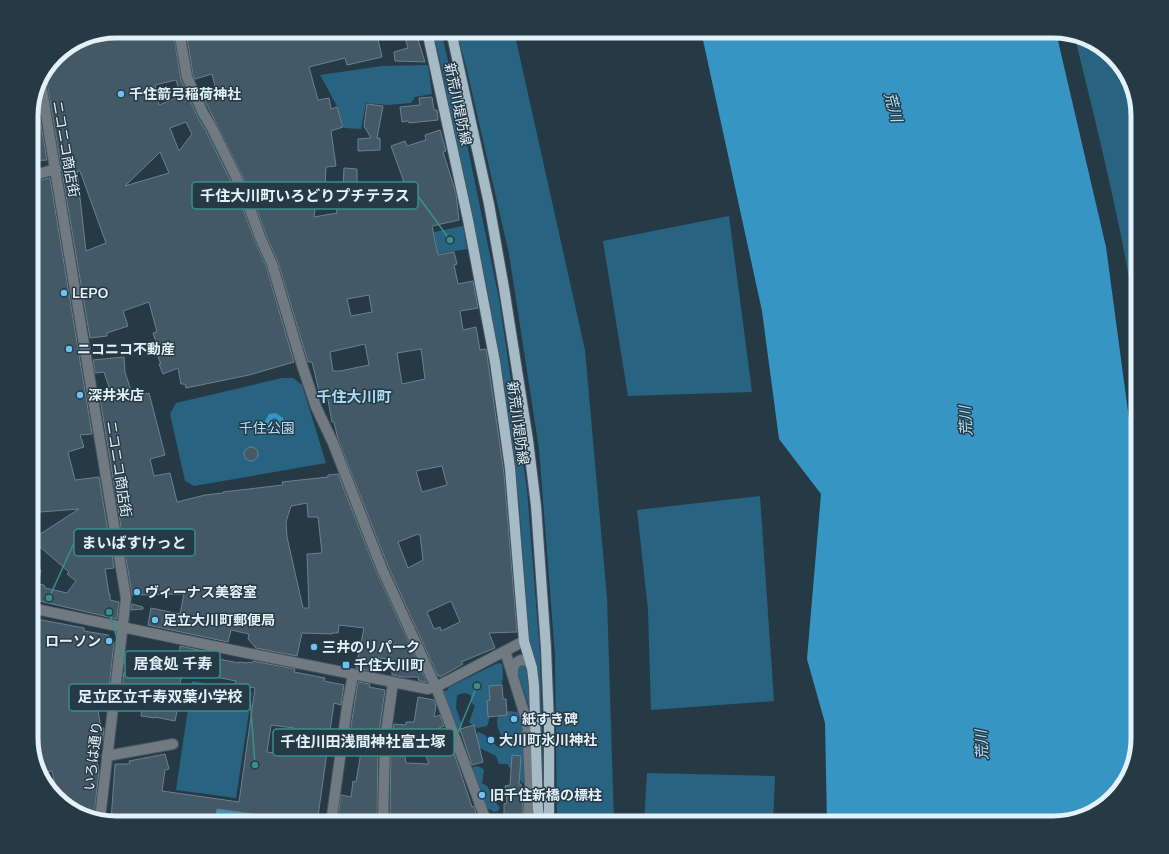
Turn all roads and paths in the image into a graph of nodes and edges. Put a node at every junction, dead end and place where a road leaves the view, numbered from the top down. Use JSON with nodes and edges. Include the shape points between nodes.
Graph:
{"nodes":[{"id":1,"x":180,"y":38,"type":"edge"},
{"id":2,"x":429,"y":38,"type":"edge"},
{"id":3,"x":453,"y":38,"type":"edge"},
{"id":4,"x":42,"y":91,"type":"edge"},
{"id":5,"x":56,"y":169,"type":"junction"},
{"id":6,"x":38,"y":174,"type":"edge"},
{"id":7,"x":38,"y":610,"type":"edge"},
{"id":8,"x":123,"y":628,"type":"junction"},
{"id":9,"x":524,"y":641,"type":"junction"},
{"id":10,"x":505,"y":651,"type":"junction"},
{"id":11,"x":532,"y":668,"type":"junction"},
{"id":12,"x":513,"y":673,"type":"junction"},
{"id":13,"x":353,"y":674,"type":"junction"},
{"id":14,"x":393,"y":682,"type":"junction"},
{"id":15,"x":436,"y":687,"type":"junction"},
{"id":16,"x":173,"y":744,"type":"dead end"},
{"id":17,"x":107,"y":756,"type":"junction"},
{"id":18,"x":100,"y":815,"type":"edge"},
{"id":19,"x":332,"y":816,"type":"edge"},
{"id":20,"x":383,"y":816,"type":"edge"},
{"id":21,"x":484,"y":816,"type":"edge"},
{"id":22,"x":528,"y":816,"type":"edge"},
{"id":23,"x":539,"y":816,"type":"edge"},
{"id":24,"x":549,"y":816,"type":"edge"}],
"edges":[{"from":1,"to":15,"type":"street","via":[[187,78],[245,195],[272,264],[316,407],[333,443],[388,583]]},
{"from":2,"to":9,"type":"main road","name":"新荒川堤防線","via":[[468,220],[495,362],[510,468]]},
{"from":3,"to":24,"type":"main road","name":"新荒川堤防線","via":[[489,204],[528,440],[536,506],[546,648]]},
{"from":4,"to":5,"type":"street","name":"ニコニコ商店街"},
{"from":5,"to":6,"type":"street"},
{"from":5,"to":8,"type":"street","name":"ニコニコ商店街","via":[[126,598]]},
{"from":7,"to":8,"type":"street"},
{"from":8,"to":13,"type":"street"},
{"from":8,"to":17,"type":"street","name":"いろは通り"},
{"from":9,"to":10,"type":"street"},
{"from":9,"to":11,"type":"main road","name":"新荒川堤防線"},
{"from":10,"to":12,"type":"street"},
{"from":10,"to":15,"type":"street"},
{"from":11,"to":12,"type":"street","via":[[528,662],[521,660],[515,662]]},
{"from":11,"to":23,"type":"main road","name":"新荒川堤防線"},
{"from":12,"to":22,"type":"street","via":[[527,722],[530,785]]},
{"from":13,"to":14,"type":"street"},
{"from":13,"to":19,"type":"street"},
{"from":14,"to":15,"type":"street","via":[[428,689]]},
{"from":14,"to":20,"type":"street","via":[[385,739]]},
{"from":15,"to":21,"type":"street"},
{"from":16,"to":17,"type":"street"},
{"from":17,"to":18,"type":"street","name":"いろは通り"}]}
